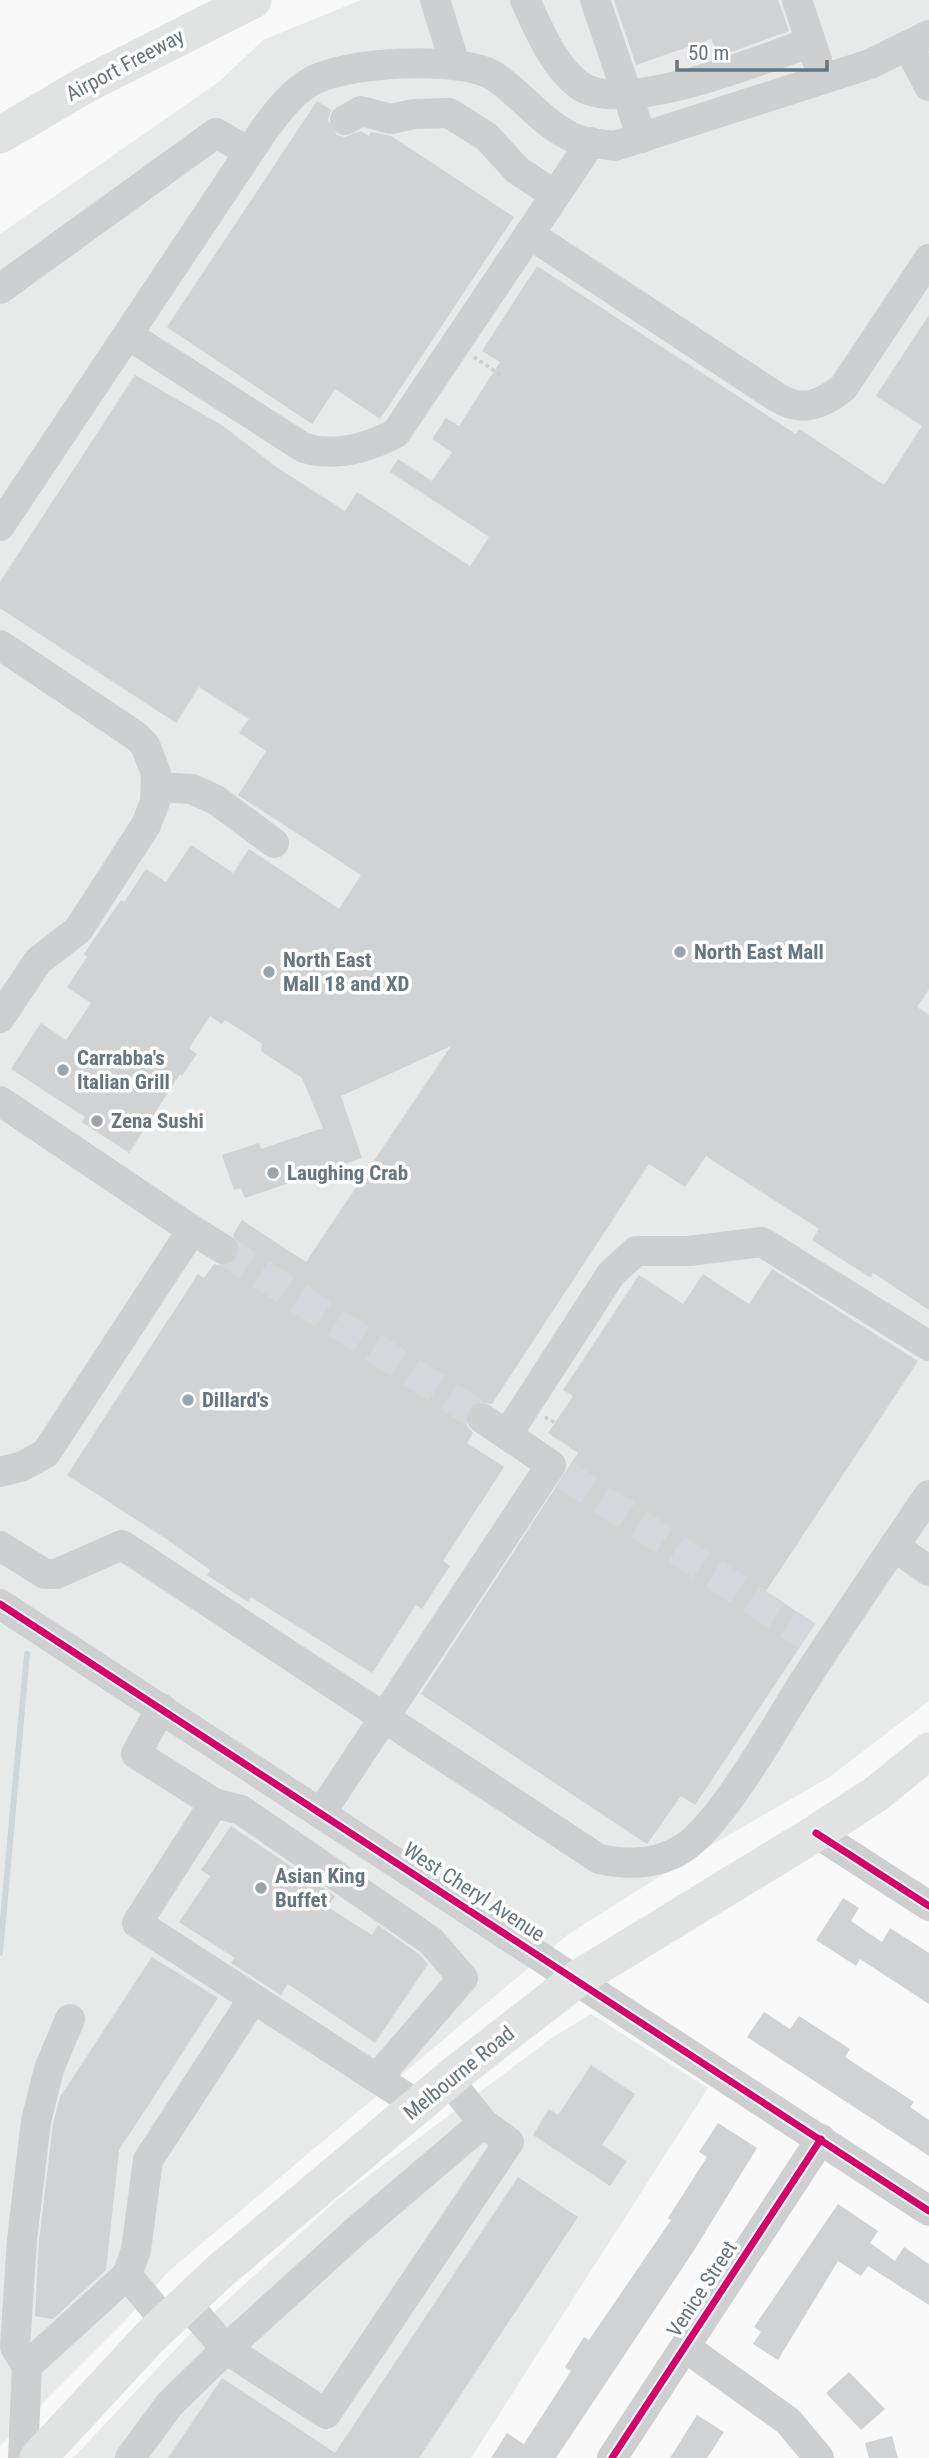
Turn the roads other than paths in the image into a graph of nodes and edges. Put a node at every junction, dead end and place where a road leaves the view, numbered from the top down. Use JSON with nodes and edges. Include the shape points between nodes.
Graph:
{"nodes":[{"id":1,"x":253,"y":0,"type":"edge"},
{"id":2,"x":435,"y":0,"type":"edge"},
{"id":3,"x":525,"y":0,"type":"edge"},
{"id":4,"x":595,"y":0,"type":"edge"},
{"id":5,"x":797,"y":0,"type":"edge"},
{"id":6,"x":918,"y":41,"type":"edge"},
{"id":7,"x":811,"y":42,"type":"junction"},
{"id":8,"x":455,"y":64,"type":"junction"},
{"id":9,"x":823,"y":79,"type":"junction"},
{"id":10,"x":929,"y":86,"type":"edge"},
{"id":11,"x":628,"y":95,"type":"junction"},
{"id":12,"x":345,"y":120,"type":"dead end"},
{"id":13,"x":0,"y":135,"type":"edge"},
{"id":14,"x":642,"y":138,"type":"junction"},
{"id":15,"x":591,"y":142,"type":"junction"},
{"id":16,"x":249,"y":152,"type":"junction"},
{"id":17,"x":555,"y":195,"type":"junction"},
{"id":18,"x":529,"y":234,"type":"junction"},
{"id":19,"x":929,"y":259,"type":"edge"},
{"id":20,"x":0,"y":289,"type":"edge"},
{"id":21,"x":128,"y":335,"type":"junction"},
{"id":22,"x":0,"y":527,"type":"edge"},
{"id":23,"x":0,"y":645,"type":"edge"},
{"id":24,"x":156,"y":786,"type":"junction"},
{"id":25,"x":274,"y":843,"type":"dead end"},
{"id":26,"x":0,"y":1018,"type":"edge"},
{"id":27,"x":0,"y":1101,"type":"edge"},
{"id":28,"x":192,"y":1230,"type":"junction"},
{"id":29,"x":223,"y":1249,"type":"tunnel mouth"},
{"id":30,"x":929,"y":1346,"type":"edge"},
{"id":31,"x":482,"y":1419,"type":"tunnel mouth"},
{"id":32,"x":507,"y":1435,"type":"junction"},
{"id":33,"x":0,"y":1472,"type":"edge"},
{"id":34,"x":929,"y":1495,"type":"edge"},
{"id":35,"x":899,"y":1539,"type":"junction"},
{"id":36,"x":0,"y":1546,"type":"edge"},
{"id":37,"x":928,"y":1565,"type":"edge"},
{"id":38,"x":0,"y":1604,"type":"edge"},
{"id":39,"x":161,"y":1708,"type":"junction"},
{"id":40,"x":384,"y":1716,"type":"junction"},
{"id":41,"x":929,"y":1751,"type":"edge"},
{"id":42,"x":264,"y":1775,"type":"junction"},
{"id":43,"x":227,"y":1807,"type":"junction"},
{"id":44,"x":321,"y":1813,"type":"junction"},
{"id":45,"x":816,"y":1833,"type":"junction"},
{"id":46,"x":458,"y":1903,"type":"junction"},
{"id":47,"x":929,"y":1906,"type":"edge"},
{"id":48,"x":431,"y":1941,"type":"junction"},
{"id":49,"x":577,"y":1979,"type":"junction"},
{"id":50,"x":253,"y":1998,"type":"junction"},
{"id":51,"x":70,"y":2018,"type":"dead end"},
{"id":52,"x":377,"y":2078,"type":"junction"},
{"id":53,"x":449,"y":2080,"type":"junction"},
{"id":54,"x":418,"y":2105,"type":"junction"},
{"id":55,"x":483,"y":2123,"type":"junction"},
{"id":56,"x":821,"y":2139,"type":"junction"},
{"id":57,"x":929,"y":2211,"type":"edge"},
{"id":58,"x":127,"y":2275,"type":"junction"},
{"id":59,"x":176,"y":2313,"type":"junction"},
{"id":60,"x":685,"y":2347,"type":"junction"},
{"id":61,"x":226,"y":2349,"type":"junction"},
{"id":62,"x":27,"y":2366,"type":"junction"},
{"id":63,"x":36,"y":2458,"type":"edge"},
{"id":64,"x":130,"y":2458,"type":"edge"},
{"id":65,"x":612,"y":2458,"type":"edge"},
{"id":66,"x":819,"y":2458,"type":"edge"}],
"edges":[{"from":1,"to":13,"type":"main road","name":"Airport Freeway","via":[[85,85]]},
{"from":2,"to":8,"type":"street"},
{"from":3,"to":11,"type":"street","via":[[568,76],[582,88]]},
{"from":4,"to":11,"type":"street"},
{"from":5,"to":7,"type":"street"},
{"from":6,"to":9,"type":"street"},
{"from":6,"to":10,"type":"street"},
{"from":7,"to":9,"type":"street"},
{"from":7,"to":11,"type":"street","via":[[650,93]]},
{"from":8,"to":15,"type":"street","via":[[492,75],[560,131]]},
{"from":8,"to":16,"type":"street","via":[[342,71],[315,80],[294,93]]},
{"from":9,"to":14,"type":"street"},
{"from":11,"to":14,"type":"street"},
{"from":12,"to":17,"type":"street","via":[[361,111],[391,119],[449,113],[486,137],[517,170]]},
{"from":14,"to":15,"type":"street","via":[[615,146]]},
{"from":15,"to":17,"type":"street"},
{"from":16,"to":20,"type":"street","via":[[216,133]]},
{"from":16,"to":21,"type":"street"},
{"from":17,"to":18,"type":"street"},
{"from":18,"to":19,"type":"street","via":[[778,398],[803,408],[825,401],[843,388]]},
{"from":18,"to":21,"type":"street","via":[[396,433],[374,445],[320,453],[304,448]]},
{"from":21,"to":22,"type":"street"},
{"from":23,"to":24,"type":"street","via":[[136,736],[145,745]]},
{"from":24,"to":25,"type":"street","via":[[192,789],[216,800]]},
{"from":24,"to":26,"type":"street","via":[[146,825],[90,914],[67,942],[38,961]]},
{"from":27,"to":28,"type":"street"},
{"from":28,"to":29,"type":"street"},
{"from":28,"to":33,"type":"street","via":[[46,1452],[23,1466]]},
{"from":30,"to":32,"type":"street","via":[[762,1242],[689,1251],[636,1251],[611,1274]]},
{"from":31,"to":32,"type":"street"},
{"from":32,"to":40,"type":"street","via":[[557,1470]]},
{"from":34,"to":35,"type":"street"},
{"from":35,"to":37,"type":"street"},
{"from":35,"to":40,"type":"street","via":[[816,1642],[756,1757],[707,1826],[683,1849],[648,1862],[599,1859]]},
{"from":36,"to":40,"type":"street","via":[[45,1574],[56,1574],[122,1545]]},
{"from":38,"to":39,"type":"street","name":"West Cheryl Avenue"},
{"from":39,"to":42,"type":"street","name":"West Cheryl Avenue"},
{"from":39,"to":43,"type":"street","via":[[136,1754]]},
{"from":40,"to":44,"type":"street"},
{"from":41,"to":45,"type":"main road","name":"Melbourne Road","via":[[876,1794]]},
{"from":42,"to":43,"type":"street"},
{"from":42,"to":44,"type":"street","name":"West Cheryl Avenue"},
{"from":43,"to":48,"type":"street"},
{"from":43,"to":50,"type":"street","via":[[137,1923]]},
{"from":44,"to":46,"type":"street","name":"West Cheryl Avenue"},
{"from":45,"to":47,"type":"street"},
{"from":45,"to":49,"type":"main road","name":"Melbourne Road"},
{"from":46,"to":48,"type":"street"},
{"from":46,"to":49,"type":"street","name":"West Cheryl Avenue"},
{"from":48,"to":52,"type":"street","via":[[463,1978]]},
{"from":49,"to":53,"type":"main road","name":"Melbourne Road"},
{"from":49,"to":56,"type":"street","name":"West Cheryl Avenue"},
{"from":50,"to":52,"type":"street"},
{"from":50,"to":58,"type":"street","via":[[148,2160],[136,2250]]},
{"from":51,"to":62,"type":"street","via":[[49,2069],[36,2121],[15,2318],[15,2347]]},
{"from":52,"to":54,"type":"street"},
{"from":53,"to":54,"type":"main road","name":"Melbourne Road"},
{"from":53,"to":55,"type":"street"},
{"from":54,"to":59,"type":"main road","name":"Melbourne Road","via":[[324,2181]]},
{"from":55,"to":61,"type":"street"},
{"from":55,"to":61,"type":"street","via":[[509,2142],[326,2414]]},
{"from":56,"to":57,"type":"street","name":"West Cheryl Avenue"},
{"from":56,"to":60,"type":"street","name":"Venice Street"},
{"from":58,"to":59,"type":"street"},
{"from":58,"to":62,"type":"street"},
{"from":59,"to":61,"type":"street"},
{"from":59,"to":63,"type":"main road","name":"Melbourne Road"},
{"from":60,"to":65,"type":"street","name":"Venice Street"},
{"from":60,"to":66,"type":"street","via":[[788,2421]]},
{"from":61,"to":64,"type":"street","via":[[169,2405]]},
{"from":62,"to":63,"type":"street"}]}
